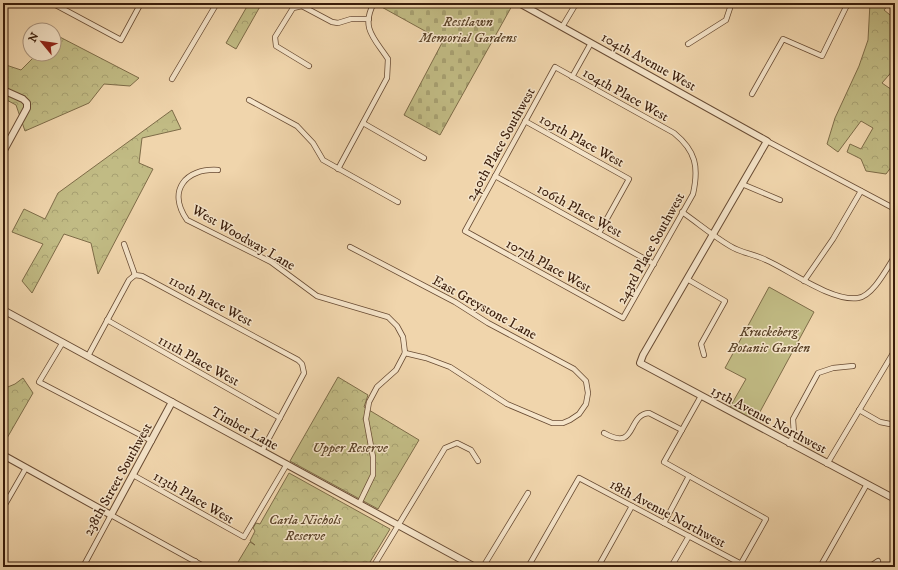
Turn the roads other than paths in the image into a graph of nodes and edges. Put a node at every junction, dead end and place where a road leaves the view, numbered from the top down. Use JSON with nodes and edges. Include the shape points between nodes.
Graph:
{"nodes":[{"id":1,"x":52,"y":3,"type":"edge"},
{"id":2,"x":141,"y":3,"type":"edge"},
{"id":3,"x":217,"y":3,"type":"edge"},
{"id":4,"x":374,"y":3,"type":"edge"},
{"id":5,"x":519,"y":3,"type":"edge"},
{"id":6,"x":848,"y":3,"type":"edge"},
{"id":7,"x":729,"y":5,"type":"edge"},
{"id":8,"x":574,"y":7,"type":"dead end"},
{"id":9,"x":369,"y":19,"type":"junction"},
{"id":10,"x":562,"y":27,"type":"junction"},
{"id":11,"x":591,"y":43,"type":"junction"},
{"id":12,"x":688,"y":44,"type":"dead end"},
{"id":13,"x":309,"y":66,"type":"dead end"},
{"id":14,"x":555,"y":67,"type":"joint"},
{"id":15,"x":572,"y":77,"type":"junction"},
{"id":16,"x":172,"y":79,"type":"dead end"},
{"id":17,"x":3,"y":90,"type":"edge"},
{"id":18,"x":752,"y":94,"type":"dead end"},
{"id":19,"x":249,"y":100,"type":"dead end"},
{"id":20,"x":525,"y":121,"type":"junction"},
{"id":21,"x":363,"y":123,"type":"junction"},
{"id":22,"x":767,"y":141,"type":"junction"},
{"id":23,"x":685,"y":142,"type":"joint"},
{"id":24,"x":3,"y":152,"type":"edge"},
{"id":25,"x":424,"y":158,"type":"dead end"},
{"id":26,"x":338,"y":169,"type":"junction"},
{"id":27,"x":218,"y":170,"type":"dead end"},
{"id":28,"x":495,"y":176,"type":"junction"},
{"id":29,"x":742,"y":184,"type":"junction"},
{"id":30,"x":861,"y":191,"type":"junction"},
{"id":31,"x":780,"y":200,"type":"dead end"},
{"id":32,"x":398,"y":202,"type":"dead end"},
{"id":33,"x":895,"y":209,"type":"edge"},
{"id":34,"x":682,"y":212,"type":"junction"},
{"id":35,"x":465,"y":231,"type":"joint"},
{"id":36,"x":599,"y":234,"type":"junction"},
{"id":37,"x":713,"y":234,"type":"junction"},
{"id":38,"x":124,"y":244,"type":"dead end"},
{"id":39,"x":350,"y":247,"type":"dead end"},
{"id":40,"x":895,"y":256,"type":"edge"},
{"id":41,"x":654,"y":264,"type":"junction"},
{"id":42,"x":135,"y":274,"type":"junction"},
{"id":43,"x":687,"y":279,"type":"junction"},
{"id":44,"x":804,"y":281,"type":"junction"},
{"id":45,"x":3,"y":310,"type":"edge"},
{"id":46,"x":623,"y":318,"type":"joint"},
{"id":47,"x":107,"y":320,"type":"junction"},
{"id":48,"x":63,"y":342,"type":"junction"},
{"id":49,"x":895,"y":350,"type":"edge"},
{"id":50,"x":405,"y":353,"type":"junction"},
{"id":51,"x":704,"y":355,"type":"dead end"},
{"id":52,"x":88,"y":356,"type":"junction"},
{"id":53,"x":852,"y":366,"type":"dead end"},
{"id":54,"x":701,"y":396,"type":"junction"},
{"id":55,"x":172,"y":402,"type":"junction"},
{"id":56,"x":859,"y":410,"type":"junction"},
{"id":57,"x":280,"y":418,"type":"junction"},
{"id":58,"x":895,"y":425,"type":"edge"},
{"id":59,"x":682,"y":430,"type":"junction"},
{"id":60,"x":604,"y":433,"type":"dead end"},
{"id":61,"x":152,"y":441,"type":"junction"},
{"id":62,"x":789,"y":444,"type":"junction"},
{"id":63,"x":262,"y":451,"type":"junction"},
{"id":64,"x":3,"y":455,"type":"edge"},
{"id":65,"x":478,"y":461,"type":"dead end"},
{"id":66,"x":287,"y":464,"type":"junction"},
{"id":67,"x":827,"y":464,"type":"junction"},
{"id":68,"x":26,"y":468,"type":"junction"},
{"id":69,"x":133,"y":475,"type":"junction"},
{"id":70,"x":689,"y":476,"type":"junction"},
{"id":71,"x":867,"y":484,"type":"junction"},
{"id":72,"x":528,"y":493,"type":"dead end"},
{"id":73,"x":895,"y":499,"type":"edge"},
{"id":74,"x":359,"y":504,"type":"junction"},
{"id":75,"x":632,"y":506,"type":"junction"},
{"id":76,"x":3,"y":508,"type":"edge"},
{"id":77,"x":111,"y":515,"type":"junction"},
{"id":78,"x":664,"y":523,"type":"junction"},
{"id":79,"x":398,"y":525,"type":"junction"},
{"id":80,"x":689,"y":536,"type":"junction"},
{"id":81,"x":195,"y":561,"type":"junction"},
{"id":82,"x":878,"y":561,"type":"dead end"},
{"id":83,"x":740,"y":565,"type":"edge"},
{"id":84,"x":83,"y":567,"type":"edge"},
{"id":85,"x":192,"y":567,"type":"edge"},
{"id":86,"x":205,"y":567,"type":"edge"},
{"id":87,"x":373,"y":567,"type":"edge"},
{"id":88,"x":475,"y":567,"type":"edge"},
{"id":89,"x":483,"y":567,"type":"edge"},
{"id":90,"x":528,"y":567,"type":"edge"},
{"id":91,"x":598,"y":567,"type":"edge"},
{"id":92,"x":671,"y":567,"type":"edge"},
{"id":93,"x":747,"y":567,"type":"edge"},
{"id":94,"x":820,"y":567,"type":"edge"},
{"id":95,"x":869,"y":567,"type":"edge"}],
"edges":[{"from":1,"to":2,"type":"street","via":[[120,40]]},
{"from":3,"to":16,"type":"street"},
{"from":4,"to":9,"type":"street"},
{"from":5,"to":10,"type":"street","name":"104th Avenue West"},
{"from":6,"to":18,"type":"street","via":[[822,56],[784,39]]},
{"from":7,"to":12,"type":"street","via":[[726,20]]},
{"from":8,"to":10,"type":"street"},
{"from":9,"to":13,"type":"street","via":[[351,19],[338,23],[302,6],[293,8],[276,37],[276,46]]},
{"from":9,"to":21,"type":"street","via":[[372,36],[388,59],[388,67],[386,78]]},
{"from":10,"to":11,"type":"street","name":"104th Avenue West"},
{"from":11,"to":15,"type":"street"},
{"from":11,"to":22,"type":"street","name":"104th Avenue West"},
{"from":14,"to":15,"type":"street","name":"104th Place West"},
{"from":14,"to":20,"type":"street","name":"240th Place Southwest"},
{"from":15,"to":23,"type":"street","name":"104th Place West","via":[[674,133]]},
{"from":17,"to":24,"type":"street","via":[[23,98],[27,103],[27,108]]},
{"from":19,"to":26,"type":"street","via":[[297,126],[313,143],[323,160]]},
{"from":20,"to":28,"type":"street","name":"240th Place Southwest"},
{"from":20,"to":36,"type":"street","name":"105th Place West","via":[[629,179]]},
{"from":21,"to":25,"type":"street"},
{"from":21,"to":26,"type":"street"},
{"from":22,"to":29,"type":"street"},
{"from":22,"to":30,"type":"street"},
{"from":23,"to":34,"type":"street","name":"243rd Place Southwest","via":[[695,164],[696,178],[693,194]]},
{"from":26,"to":32,"type":"street"},
{"from":27,"to":50,"type":"street","name":"West Woodway Lane","via":[[204,169],[186,179],[179,199],[180,210],[187,220],[271,262],[317,296],[388,317],[398,326],[403,337]]},
{"from":28,"to":35,"type":"street","name":"240th Place Southwest"},
{"from":28,"to":36,"type":"street","name":"106th Place West"},
{"from":29,"to":31,"type":"street"},
{"from":29,"to":37,"type":"street"},
{"from":30,"to":33,"type":"street"},
{"from":30,"to":44,"type":"street"},
{"from":34,"to":37,"type":"street"},
{"from":34,"to":41,"type":"street","name":"243rd Place Southwest"},
{"from":35,"to":46,"type":"street","name":"107th Place West"},
{"from":36,"to":41,"type":"street","name":"106th Place West"},
{"from":37,"to":43,"type":"street"},
{"from":37,"to":44,"type":"street","via":[[730,246],[768,260]]},
{"from":38,"to":42,"type":"street"},
{"from":39,"to":50,"type":"street","name":"East Greystone Lane","via":[[574,369],[586,381],[586,404],[579,414],[570,420],[552,423],[507,404],[450,367]]},
{"from":40,"to":44,"type":"street","via":[[874,288],[859,298],[838,296]]},
{"from":41,"to":46,"type":"street","name":"243rd Place Southwest"},
{"from":42,"to":47,"type":"street"},
{"from":42,"to":57,"type":"street","name":"110th Place West","via":[[298,360],[304,373]]},
{"from":43,"to":51,"type":"street","via":[[724,301],[701,344]]},
{"from":43,"to":54,"type":"street","name":"15th Avenue Northwest","via":[[640,363]]},
{"from":45,"to":48,"type":"street","name":"Timber Lane"},
{"from":47,"to":52,"type":"street"},
{"from":47,"to":57,"type":"street","name":"111th Place West"},
{"from":48,"to":52,"type":"street","name":"Timber Lane"},
{"from":48,"to":61,"type":"street","via":[[39,382]]},
{"from":49,"to":56,"type":"street"},
{"from":50,"to":74,"type":"street","via":[[396,370],[377,387],[369,402],[366,419],[373,457],[373,475]]},
{"from":52,"to":55,"type":"street","name":"Timber Lane"},
{"from":53,"to":62,"type":"street","via":[[833,368],[818,374],[793,419],[794,434]]},
{"from":54,"to":59,"type":"street"},
{"from":54,"to":62,"type":"street","name":"15th Avenue Northwest"},
{"from":55,"to":61,"type":"street","name":"238th Street Southwest"},
{"from":55,"to":63,"type":"street","name":"Timber Lane"},
{"from":56,"to":58,"type":"street","via":[[880,422]]},
{"from":56,"to":67,"type":"street"},
{"from":57,"to":63,"type":"street"},
{"from":59,"to":60,"type":"street","via":[[649,413],[640,417],[622,439],[612,438]]},
{"from":59,"to":70,"type":"street","via":[[664,462]]},
{"from":61,"to":69,"type":"street","name":"238th Street Southwest"},
{"from":62,"to":67,"type":"street","name":"15th Avenue Northwest"},
{"from":63,"to":66,"type":"street","name":"Timber Lane"},
{"from":64,"to":68,"type":"street"},
{"from":65,"to":79,"type":"street","via":[[471,450],[457,442],[445,448]]},
{"from":66,"to":69,"type":"street","name":"113th Place West","via":[[244,537]]},
{"from":66,"to":74,"type":"street","name":"Timber Lane"},
{"from":67,"to":71,"type":"street","name":"15th Avenue Northwest"},
{"from":68,"to":76,"type":"street"},
{"from":68,"to":77,"type":"street"},
{"from":69,"to":77,"type":"street","name":"238th Street Southwest"},
{"from":70,"to":78,"type":"street"},
{"from":70,"to":83,"type":"street","via":[[766,519]]},
{"from":71,"to":73,"type":"street","name":"15th Avenue Northwest"},
{"from":71,"to":94,"type":"street"},
{"from":72,"to":89,"type":"street"},
{"from":74,"to":79,"type":"street","name":"Timber Lane"},
{"from":75,"to":78,"type":"street","name":"18th Avenue Northwest"},
{"from":75,"to":90,"type":"street","name":"18th Avenue Northwest","via":[[579,478]]},
{"from":75,"to":91,"type":"street"},
{"from":77,"to":81,"type":"street"},
{"from":77,"to":84,"type":"street","name":"238th Street Southwest"},
{"from":78,"to":80,"type":"street","name":"18th Avenue Northwest"},
{"from":79,"to":87,"type":"street"},
{"from":79,"to":88,"type":"street","name":"Timber Lane"},
{"from":80,"to":83,"type":"street","name":"18th Avenue Northwest"},
{"from":80,"to":92,"type":"street"},
{"from":81,"to":85,"type":"street"},
{"from":81,"to":86,"type":"street"},
{"from":82,"to":95,"type":"street"},
{"from":83,"to":93,"type":"street","name":"18th Avenue Northwest"}]}
